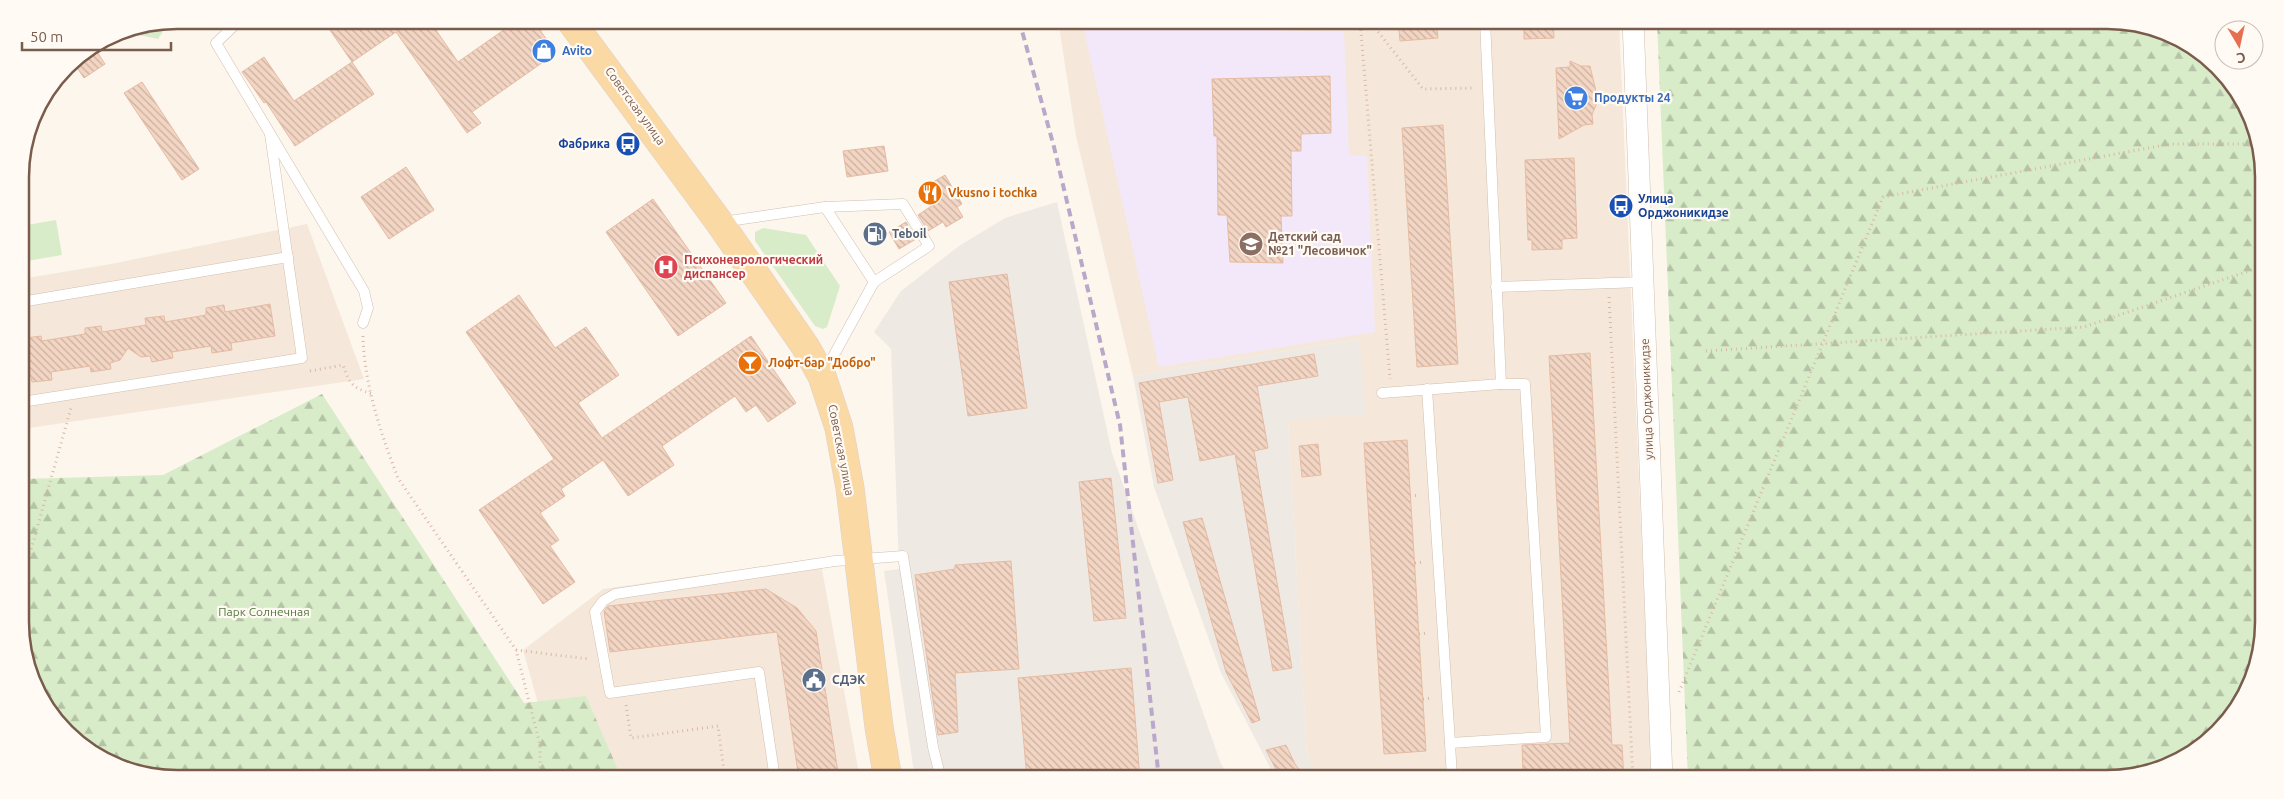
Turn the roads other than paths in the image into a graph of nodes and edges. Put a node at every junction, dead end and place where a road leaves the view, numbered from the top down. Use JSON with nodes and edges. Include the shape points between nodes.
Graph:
{"nodes":[{"id":1,"x":231,"y":29,"type":"edge"},
{"id":2,"x":577,"y":29,"type":"edge"},
{"id":3,"x":1485,"y":29,"type":"edge"},
{"id":4,"x":1633,"y":29,"type":"edge"},
{"id":5,"x":270,"y":134,"type":"junction"},
{"id":6,"x":825,"y":207,"type":"junction"},
{"id":7,"x":719,"y":222,"type":"junction"},
{"id":8,"x":288,"y":258,"type":"junction"},
{"id":9,"x":874,"y":282,"type":"junction"},
{"id":10,"x":1643,"y":282,"type":"junction"},
{"id":11,"x":1496,"y":287,"type":"junction"},
{"id":12,"x":29,"y":301,"type":"edge"},
{"id":13,"x":363,"y":323,"type":"road end"},
{"id":14,"x":822,"y":376,"type":"junction"},
{"id":15,"x":1501,"y":384,"type":"junction"},
{"id":16,"x":1427,"y":389,"type":"junction"},
{"id":17,"x":1386,"y":392,"type":"road end"},
{"id":18,"x":29,"y":401,"type":"edge"},
{"id":19,"x":859,"y":558,"type":"junction"},
{"id":20,"x":1450,"y":743,"type":"junction"},
{"id":21,"x":774,"y":770,"type":"edge"},
{"id":22,"x":886,"y":770,"type":"edge"},
{"id":23,"x":939,"y":770,"type":"edge"},
{"id":24,"x":1452,"y":770,"type":"edge"},
{"id":25,"x":1662,"y":770,"type":"edge"}],
"edges":[{"from":1,"to":5,"type":"lane","via":[[216,43]]},
{"from":2,"to":7,"type":"main road","name":"Советская улица"},
{"from":3,"to":11,"type":"lane"},
{"from":4,"to":10,"type":"street","name":"улица Орджоникидзе"},
{"from":5,"to":8,"type":"lane"},
{"from":5,"to":13,"type":"lane","via":[[364,291],[368,308]]},
{"from":6,"to":7,"type":"lane"},
{"from":6,"to":9,"type":"lane"},
{"from":6,"to":9,"type":"lane","via":[[903,204],[929,246]]},
{"from":7,"to":14,"type":"main road","name":"Советская улица","via":[[805,346]]},
{"from":8,"to":12,"type":"lane"},
{"from":8,"to":18,"type":"lane","via":[[302,358]]},
{"from":9,"to":14,"type":"lane"},
{"from":10,"to":11,"type":"lane"},
{"from":10,"to":25,"type":"street","name":"улица Орджоникидзе"},
{"from":11,"to":15,"type":"lane"},
{"from":14,"to":19,"type":"main road","name":"Советская улица","via":[[839,428]]},
{"from":15,"to":16,"type":"lane"},
{"from":15,"to":20,"type":"lane","via":[[1525,384],[1546,737]]},
{"from":16,"to":17,"type":"lane"},
{"from":16,"to":20,"type":"lane"},
{"from":19,"to":21,"type":"lane","via":[[615,594],[603,601],[596,612],[610,692],[759,672]]},
{"from":19,"to":22,"type":"main road","name":"Советская улица"},
{"from":19,"to":23,"type":"lane","via":[[903,556]]},
{"from":20,"to":24,"type":"lane"}]}
